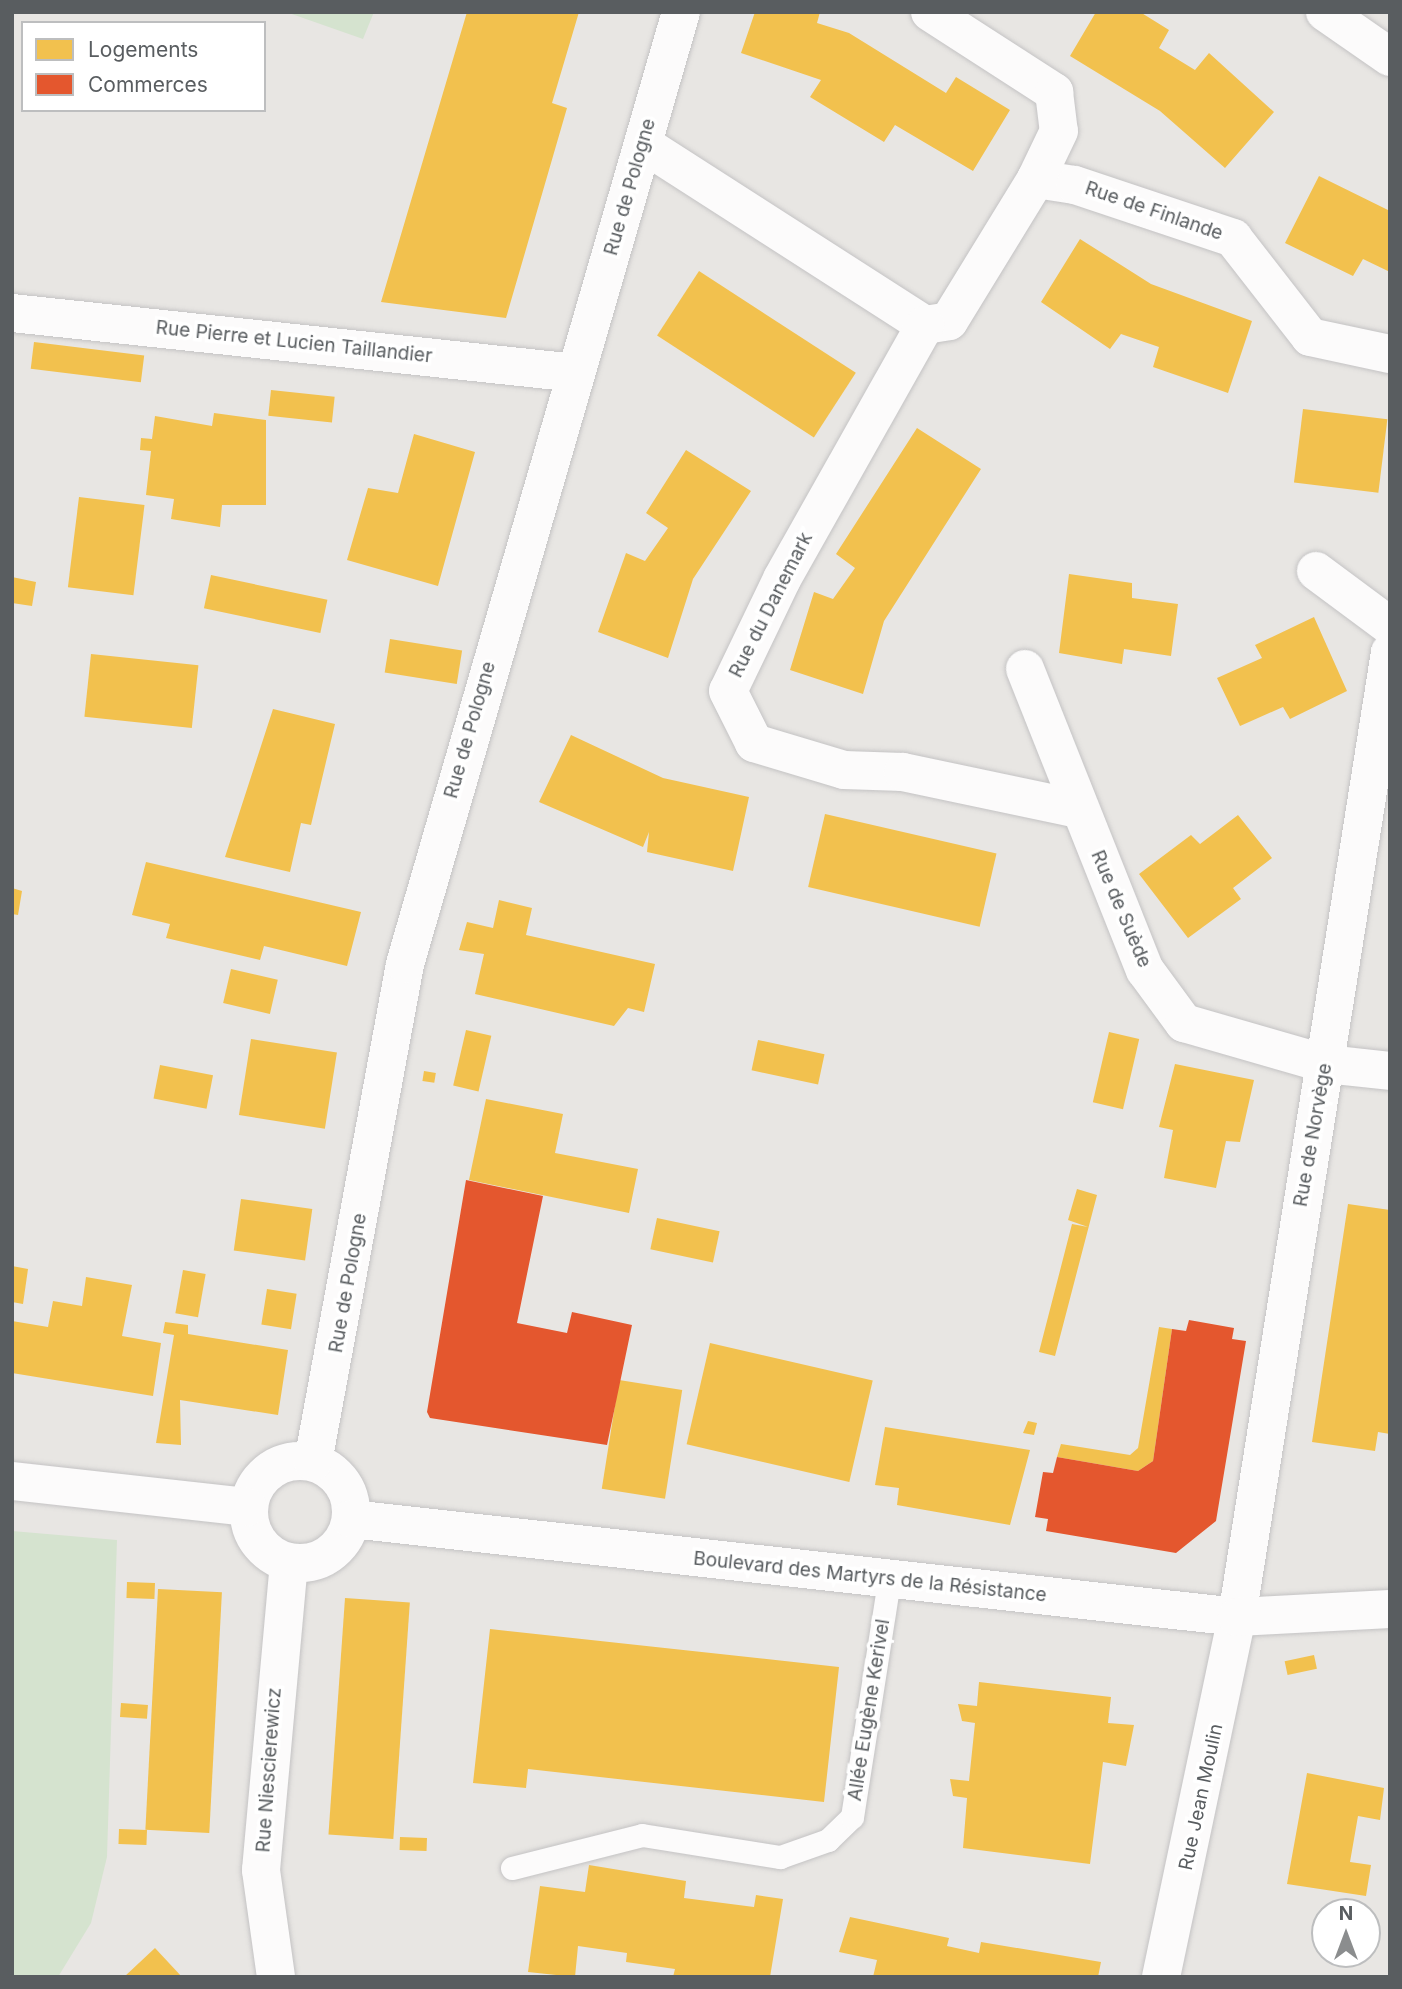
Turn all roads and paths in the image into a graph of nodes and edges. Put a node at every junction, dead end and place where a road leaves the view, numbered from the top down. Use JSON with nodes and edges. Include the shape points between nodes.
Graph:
{"nodes":[{"id":1,"x":681,"y":12,"type":"edge"},
{"id":2,"x":930,"y":12,"type":"edge"},
{"id":3,"x":1325,"y":12,"type":"edge"},
{"id":4,"x":1390,"y":57,"type":"edge"},
{"id":5,"x":643,"y":144,"type":"junction"},
{"id":6,"x":1036,"y":179,"type":"junction"},
{"id":7,"x":12,"y":313,"type":"edge"},
{"id":8,"x":937,"y":323,"type":"junction"},
{"id":9,"x":1390,"y":354,"type":"edge"},
{"id":10,"x":576,"y":373,"type":"junction"},
{"id":11,"x":1316,"y":571,"type":"dead end"},
{"id":12,"x":1390,"y":626,"type":"edge"},
{"id":13,"x":1390,"y":652,"type":"edge"},
{"id":14,"x":1025,"y":669,"type":"dead end"},
{"id":15,"x":1078,"y":809,"type":"junction"},
{"id":16,"x":1326,"y":1063,"type":"junction"},
{"id":17,"x":1390,"y":1071,"type":"edge"},
{"id":18,"x":313,"y":1462,"type":"junction"},
{"id":19,"x":12,"y":1481,"type":"edge"},
{"id":20,"x":248,"y":1507,"type":"junction"},
{"id":21,"x":351,"y":1519,"type":"junction"},
{"id":22,"x":289,"y":1562,"type":"junction"},
{"id":23,"x":889,"y":1580,"type":"junction"},
{"id":24,"x":1390,"y":1609,"type":"edge"},
{"id":25,"x":1237,"y":1618,"type":"junction"},
{"id":26,"x":512,"y":1868,"type":"dead end"},
{"id":27,"x":276,"y":1977,"type":"edge"},
{"id":28,"x":1161,"y":1977,"type":"edge"}],
"edges":[{"from":1,"to":5,"type":"street","name":"Rue de Pologne"},
{"from":2,"to":6,"type":"street","via":[[1054,92],[1059,131]]},
{"from":3,"to":4,"type":"street"},
{"from":5,"to":8,"type":"street"},
{"from":5,"to":10,"type":"street","name":"Rue de Pologne"},
{"from":6,"to":8,"type":"street"},
{"from":6,"to":9,"type":"street","name":"Rue de Finlande","via":[[1076,185],[1233,238],[1311,337]]},
{"from":7,"to":10,"type":"street","name":"Rue Pierre et Lucien Taillandier"},
{"from":8,"to":15,"type":"street","name":"Rue du Danemark","via":[[782,579],[728,691],[754,743],[844,770],[903,772]]},
{"from":10,"to":18,"type":"street","name":"Rue de Pologne","via":[[405,964]]},
{"from":11,"to":12,"type":"street"},
{"from":13,"to":16,"type":"street","name":"Rue de Norvège"},
{"from":14,"to":15,"type":"street","name":"Rue de Suède"},
{"from":15,"to":16,"type":"street","name":"Rue de Suède","via":[[1145,970],[1184,1023]]},
{"from":16,"to":17,"type":"street","name":"Rue de Suède"},
{"from":16,"to":25,"type":"street","name":"Rue de Norvège"},
{"from":18,"to":20,"type":"street","via":[[295,1460],[263,1475]]},
{"from":18,"to":21,"type":"street","via":[[342,1483]]},
{"from":19,"to":20,"type":"street"},
{"from":20,"to":22,"type":"street","via":[[254,1537]]},
{"from":21,"to":22,"type":"street","via":[[337,1548],[323,1558]]},
{"from":21,"to":23,"type":"street","name":"Boulevard des Martyrs de la Résistance"},
{"from":22,"to":27,"type":"street","name":"Rue Niescierewicz","via":[[261,1870]]},
{"from":23,"to":25,"type":"street","name":"Boulevard des Martyrs de la Résistance"},
{"from":23,"to":26,"type":"lane","name":"Allée Eugène Kerivel","via":[[852,1817],[828,1840],[780,1857],[642,1835]]},
{"from":24,"to":25,"type":"street","name":"Boulevard des Martyrs de la Résistance"},
{"from":25,"to":28,"type":"street","name":"Rue Jean Moulin"}]}
